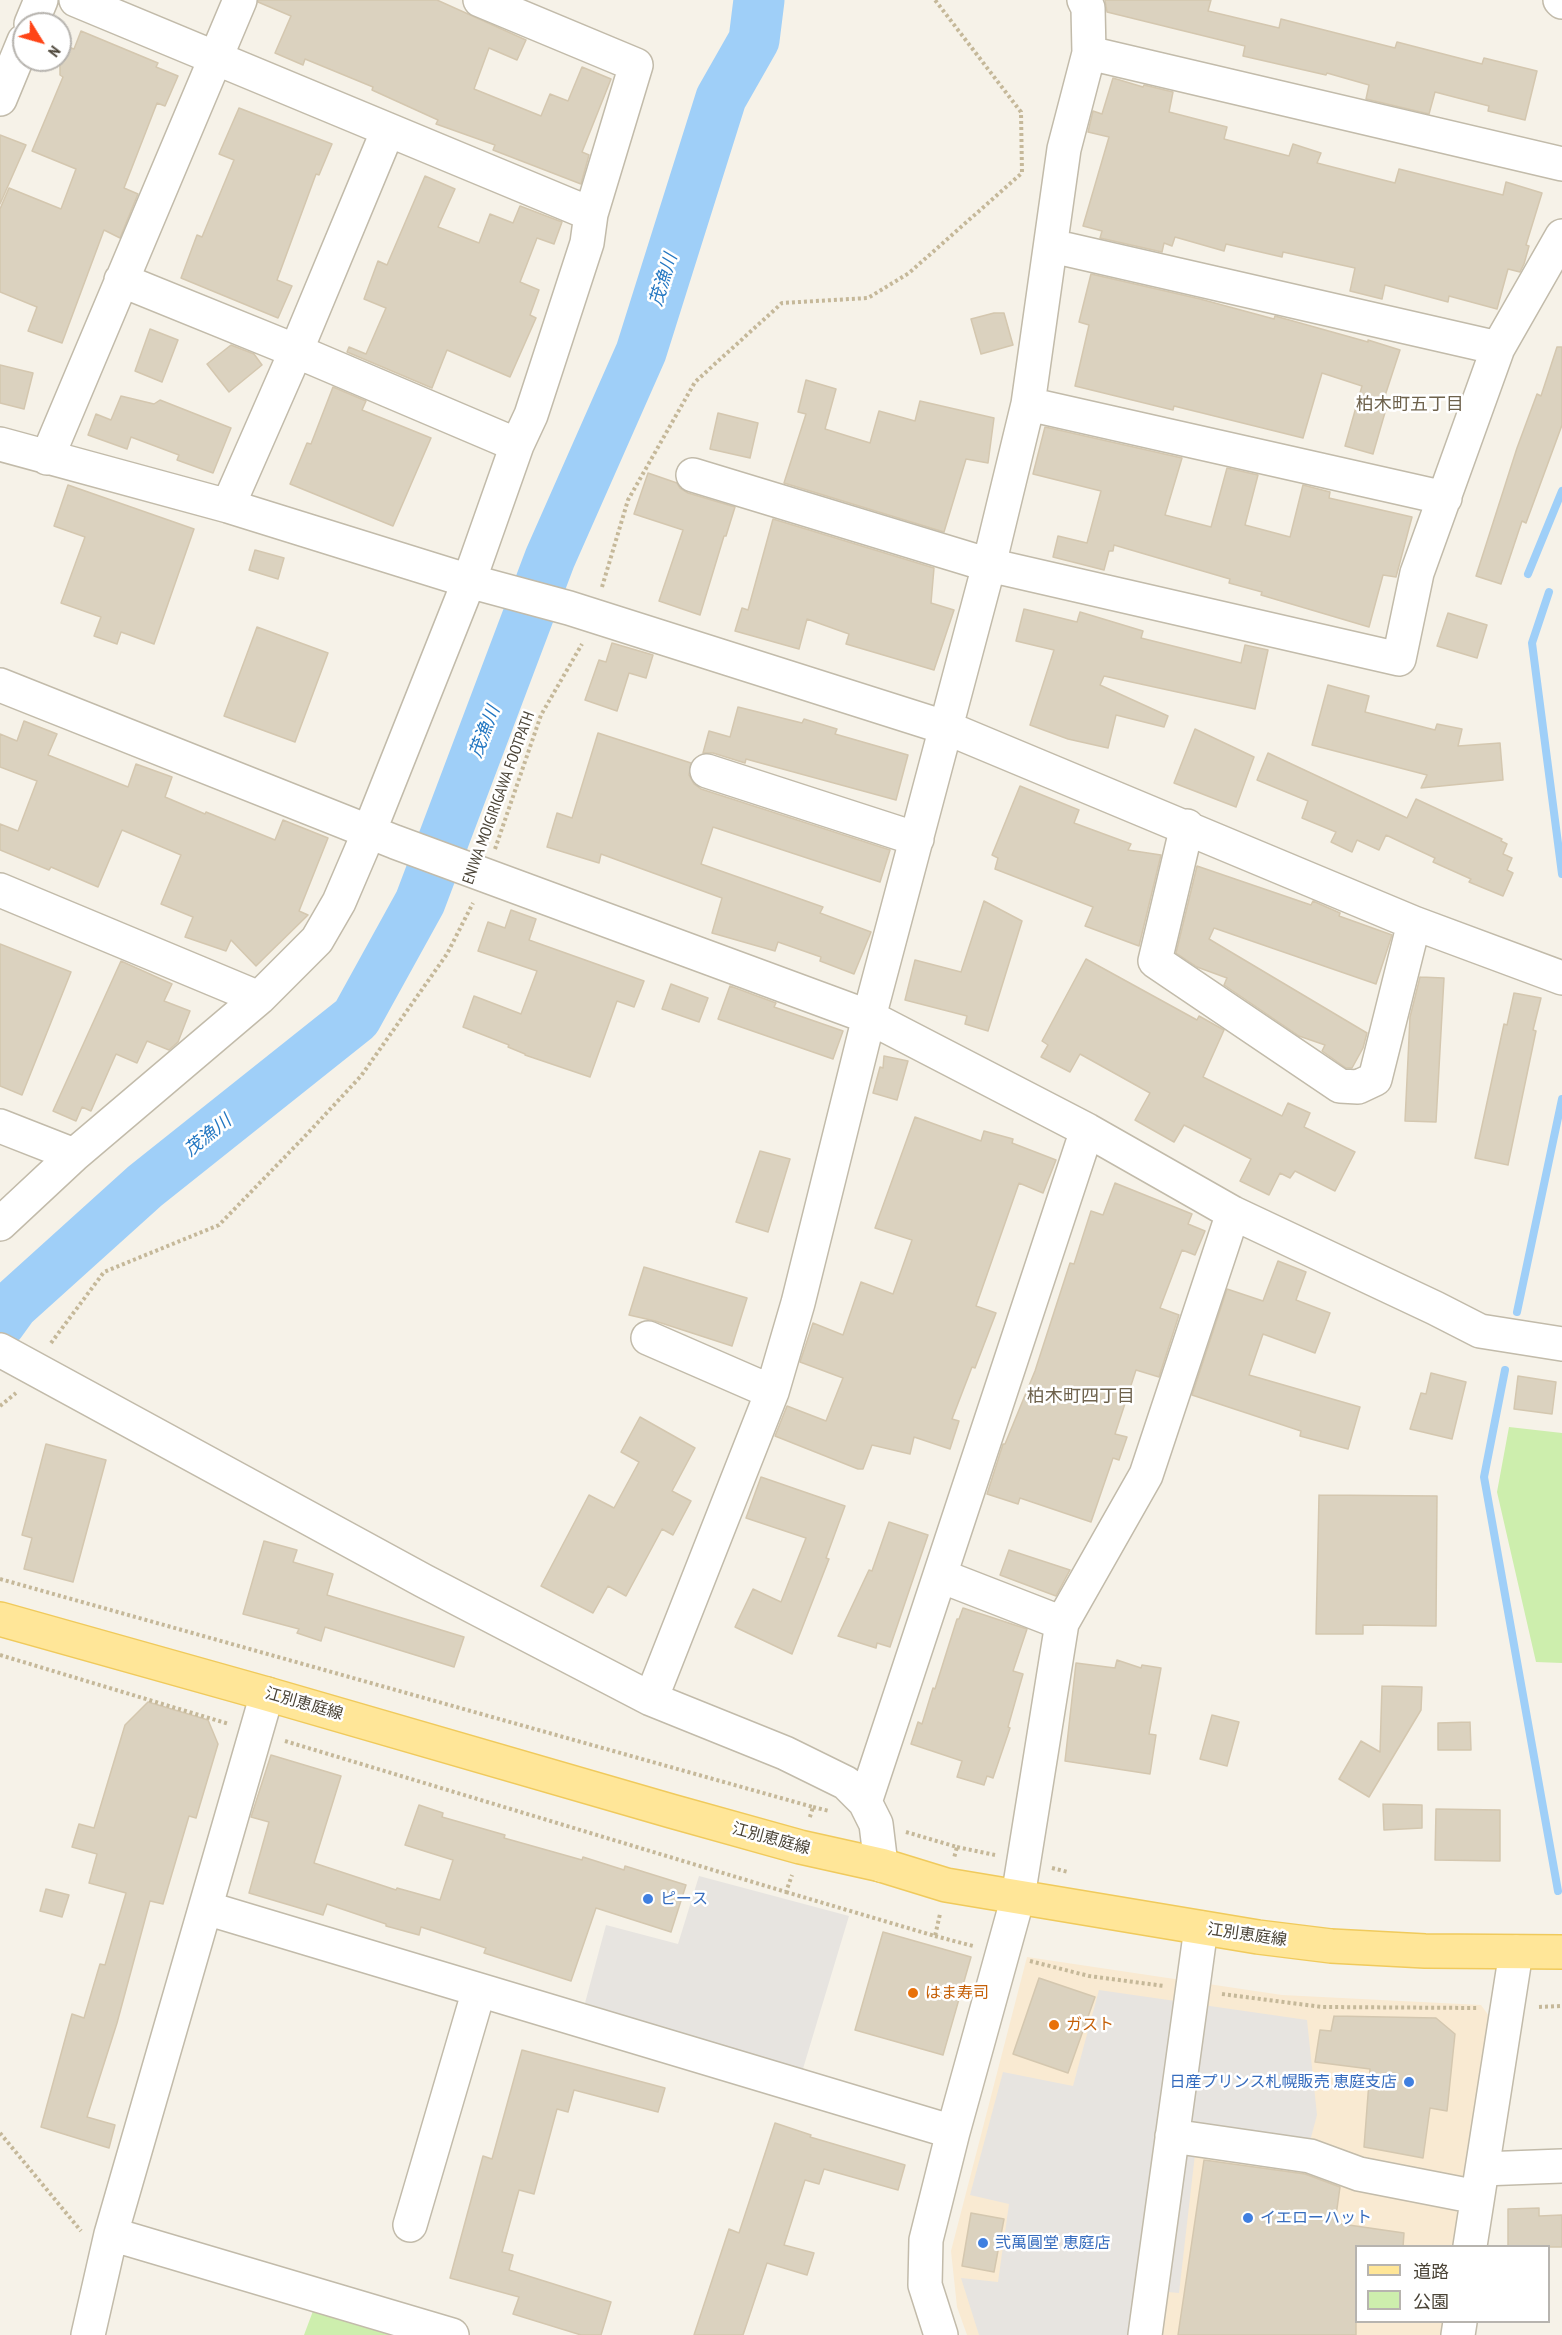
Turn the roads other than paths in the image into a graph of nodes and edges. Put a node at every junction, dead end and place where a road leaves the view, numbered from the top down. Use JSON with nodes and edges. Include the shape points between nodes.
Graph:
{"nodes":[{"id":1,"x":76,"y":0,"type":"edge"},
{"id":2,"x":240,"y":0,"type":"edge"},
{"id":3,"x":480,"y":0,"type":"edge"},
{"id":4,"x":1084,"y":0,"type":"edge"},
{"id":5,"x":1089,"y":53,"type":"junction"},
{"id":6,"x":216,"y":58,"type":"junction"},
{"id":7,"x":12,"y":70,"type":"edge"},
{"id":8,"x":0,"y":99,"type":"edge"},
{"id":9,"x":388,"y":130,"type":"junction"},
{"id":10,"x":1562,"y":164,"type":"edge"},
{"id":11,"x":591,"y":214,"type":"junction"},
{"id":12,"x":1562,"y":236,"type":"edge"},
{"id":13,"x":1052,"y":246,"type":"junction"},
{"id":14,"x":121,"y":280,"type":"junction"},
{"id":15,"x":1498,"y":348,"type":"junction"},
{"id":16,"x":296,"y":351,"type":"junction"},
{"id":17,"x":1028,"y":404,"type":"junction"},
{"id":18,"x":0,"y":444,"type":"edge"},
{"id":19,"x":518,"y":445,"type":"junction"},
{"id":20,"x":47,"y":458,"type":"junction"},
{"id":21,"x":693,"y":476,"type":"dead end"},
{"id":22,"x":1445,"y":498,"type":"junction"},
{"id":23,"x":228,"y":506,"type":"junction"},
{"id":24,"x":989,"y":565,"type":"junction"},
{"id":25,"x":469,"y":580,"type":"junction"},
{"id":26,"x":0,"y":685,"type":"edge"},
{"id":27,"x":947,"y":728,"type":"junction"},
{"id":28,"x":707,"y":771,"type":"dead end"},
{"id":29,"x":1187,"y":826,"type":"junction"},
{"id":30,"x":382,"y":837,"type":"junction"},
{"id":31,"x":917,"y":839,"type":"junction"},
{"id":32,"x":0,"y":890,"type":"edge"},
{"id":33,"x":1414,"y":923,"type":"junction"},
{"id":34,"x":1562,"y":978,"type":"edge"},
{"id":35,"x":259,"y":998,"type":"junction"},
{"id":36,"x":869,"y":1017,"type":"junction"},
{"id":37,"x":0,"y":1126,"type":"edge"},
{"id":38,"x":1087,"y":1130,"type":"junction"},
{"id":39,"x":74,"y":1155,"type":"junction"},
{"id":40,"x":1233,"y":1213,"type":"junction"},
{"id":41,"x":0,"y":1224,"type":"edge"},
{"id":42,"x":648,"y":1338,"type":"dead end"},
{"id":43,"x":1562,"y":1344,"type":"edge"},
{"id":44,"x":16,"y":1358,"type":"edge"},
{"id":45,"x":772,"y":1392,"type":"junction"},
{"id":46,"x":941,"y":1576,"type":"junction"},
{"id":47,"x":0,"y":1619,"type":"edge"},
{"id":48,"x":1062,"y":1623,"type":"junction"},
{"id":49,"x":267,"y":1694,"type":"junction"},
{"id":50,"x":651,"y":1699,"type":"junction"},
{"id":51,"x":865,"y":1802,"type":"junction"},
{"id":52,"x":881,"y":1866,"type":"junction"},
{"id":53,"x":1018,"y":1897,"type":"junction"},
{"id":54,"x":206,"y":1908,"type":"junction"},
{"id":55,"x":1201,"y":1928,"type":"junction"},
{"id":56,"x":1516,"y":1952,"type":"junction"},
{"id":57,"x":1562,"y":1952,"type":"edge"},
{"id":58,"x":480,"y":1990,"type":"junction"},
{"id":59,"x":953,"y":2132,"type":"junction"},
{"id":60,"x":1173,"y":2136,"type":"junction"},
{"id":61,"x":1562,"y":2166,"type":"edge"},
{"id":62,"x":1480,"y":2183,"type":"junction"},
{"id":63,"x":410,"y":2225,"type":"dead end"},
{"id":64,"x":98,"y":2234,"type":"junction"},
{"id":65,"x":1470,"y":2245,"type":"edge"},
{"id":66,"x":88,"y":2335,"type":"edge"},
{"id":67,"x":452,"y":2335,"type":"edge"},
{"id":68,"x":941,"y":2335,"type":"edge"},
{"id":69,"x":1145,"y":2335,"type":"edge"}],
"edges":[{"from":1,"to":6,"type":"street"},
{"from":2,"to":6,"type":"street"},
{"from":3,"to":11,"type":"street","via":[[636,65]]},
{"from":4,"to":5,"type":"street","via":[[1088,8]]},
{"from":5,"to":10,"type":"street"},
{"from":5,"to":13,"type":"street","via":[[1064,149]]},
{"from":6,"to":9,"type":"street"},
{"from":6,"to":14,"type":"street"},
{"from":7,"to":8,"type":"street"},
{"from":9,"to":11,"type":"street"},
{"from":9,"to":16,"type":"street"},
{"from":11,"to":19,"type":"street","via":[[587,243]]},
{"from":12,"to":15,"type":"street"},
{"from":13,"to":15,"type":"street"},
{"from":13,"to":17,"type":"street"},
{"from":14,"to":16,"type":"street"},
{"from":14,"to":20,"type":"street"},
{"from":15,"to":22,"type":"street"},
{"from":16,"to":19,"type":"street"},
{"from":16,"to":23,"type":"street"},
{"from":17,"to":22,"type":"street"},
{"from":17,"to":24,"type":"street"},
{"from":18,"to":20,"type":"street"},
{"from":19,"to":25,"type":"street"},
{"from":20,"to":23,"type":"street"},
{"from":21,"to":24,"type":"street"},
{"from":22,"to":24,"type":"street","via":[[1417,573],[1399,659]]},
{"from":23,"to":25,"type":"street"},
{"from":24,"to":27,"type":"street"},
{"from":25,"to":27,"type":"street","via":[[584,612]]},
{"from":25,"to":30,"type":"street"},
{"from":26,"to":30,"type":"street"},
{"from":27,"to":29,"type":"street"},
{"from":27,"to":31,"type":"street"},
{"from":28,"to":31,"type":"street"},
{"from":29,"to":33,"type":"street"},
{"from":29,"to":33,"type":"street","via":[[1155,961],[1340,1086],[1358,1087],[1375,1079]]},
{"from":30,"to":35,"type":"street","via":[[317,940]]},
{"from":30,"to":36,"type":"street"},
{"from":31,"to":36,"type":"street"},
{"from":32,"to":35,"type":"street"},
{"from":33,"to":34,"type":"street"},
{"from":35,"to":39,"type":"street"},
{"from":36,"to":38,"type":"street"},
{"from":36,"to":45,"type":"street"},
{"from":37,"to":39,"type":"street"},
{"from":38,"to":40,"type":"street"},
{"from":38,"to":46,"type":"street"},
{"from":39,"to":41,"type":"street"},
{"from":40,"to":43,"type":"street","via":[[1480,1332]]},
{"from":40,"to":48,"type":"street","via":[[1146,1475]]},
{"from":42,"to":45,"type":"street"},
{"from":44,"to":50,"type":"street","via":[[424,1581]]},
{"from":45,"to":50,"type":"street"},
{"from":46,"to":48,"type":"street"},
{"from":46,"to":51,"type":"street"},
{"from":47,"to":49,"type":"main road","name":"江別恵庭線"},
{"from":48,"to":53,"type":"street"},
{"from":49,"to":52,"type":"main road","name":"江別恵庭線","via":[[671,1811]]},
{"from":49,"to":54,"type":"street"},
{"from":50,"to":51,"type":"street","via":[[821,1770],[846,1783]]},
{"from":51,"to":52,"type":"street","via":[[876,1824]]},
{"from":52,"to":53,"type":"main road","name":"江別恵庭線","via":[[946,1885]]},
{"from":53,"to":55,"type":"main road","name":"江別恵庭線"},
{"from":53,"to":59,"type":"street"},
{"from":54,"to":58,"type":"street"},
{"from":54,"to":64,"type":"street"},
{"from":55,"to":56,"type":"main road","name":"江別恵庭線","via":[[1331,1946]]},
{"from":55,"to":60,"type":"street"},
{"from":56,"to":57,"type":"main road","name":"江別恵庭線"},
{"from":56,"to":62,"type":"street"},
{"from":58,"to":59,"type":"street"},
{"from":58,"to":63,"type":"street"},
{"from":59,"to":68,"type":"street","via":[[926,2240],[925,2285]]},
{"from":60,"to":62,"type":"street","via":[[1310,2157],[1359,2174]]},
{"from":60,"to":69,"type":"street"},
{"from":61,"to":62,"type":"street"},
{"from":62,"to":65,"type":"street"},
{"from":64,"to":66,"type":"street"},
{"from":64,"to":67,"type":"street"}]}
